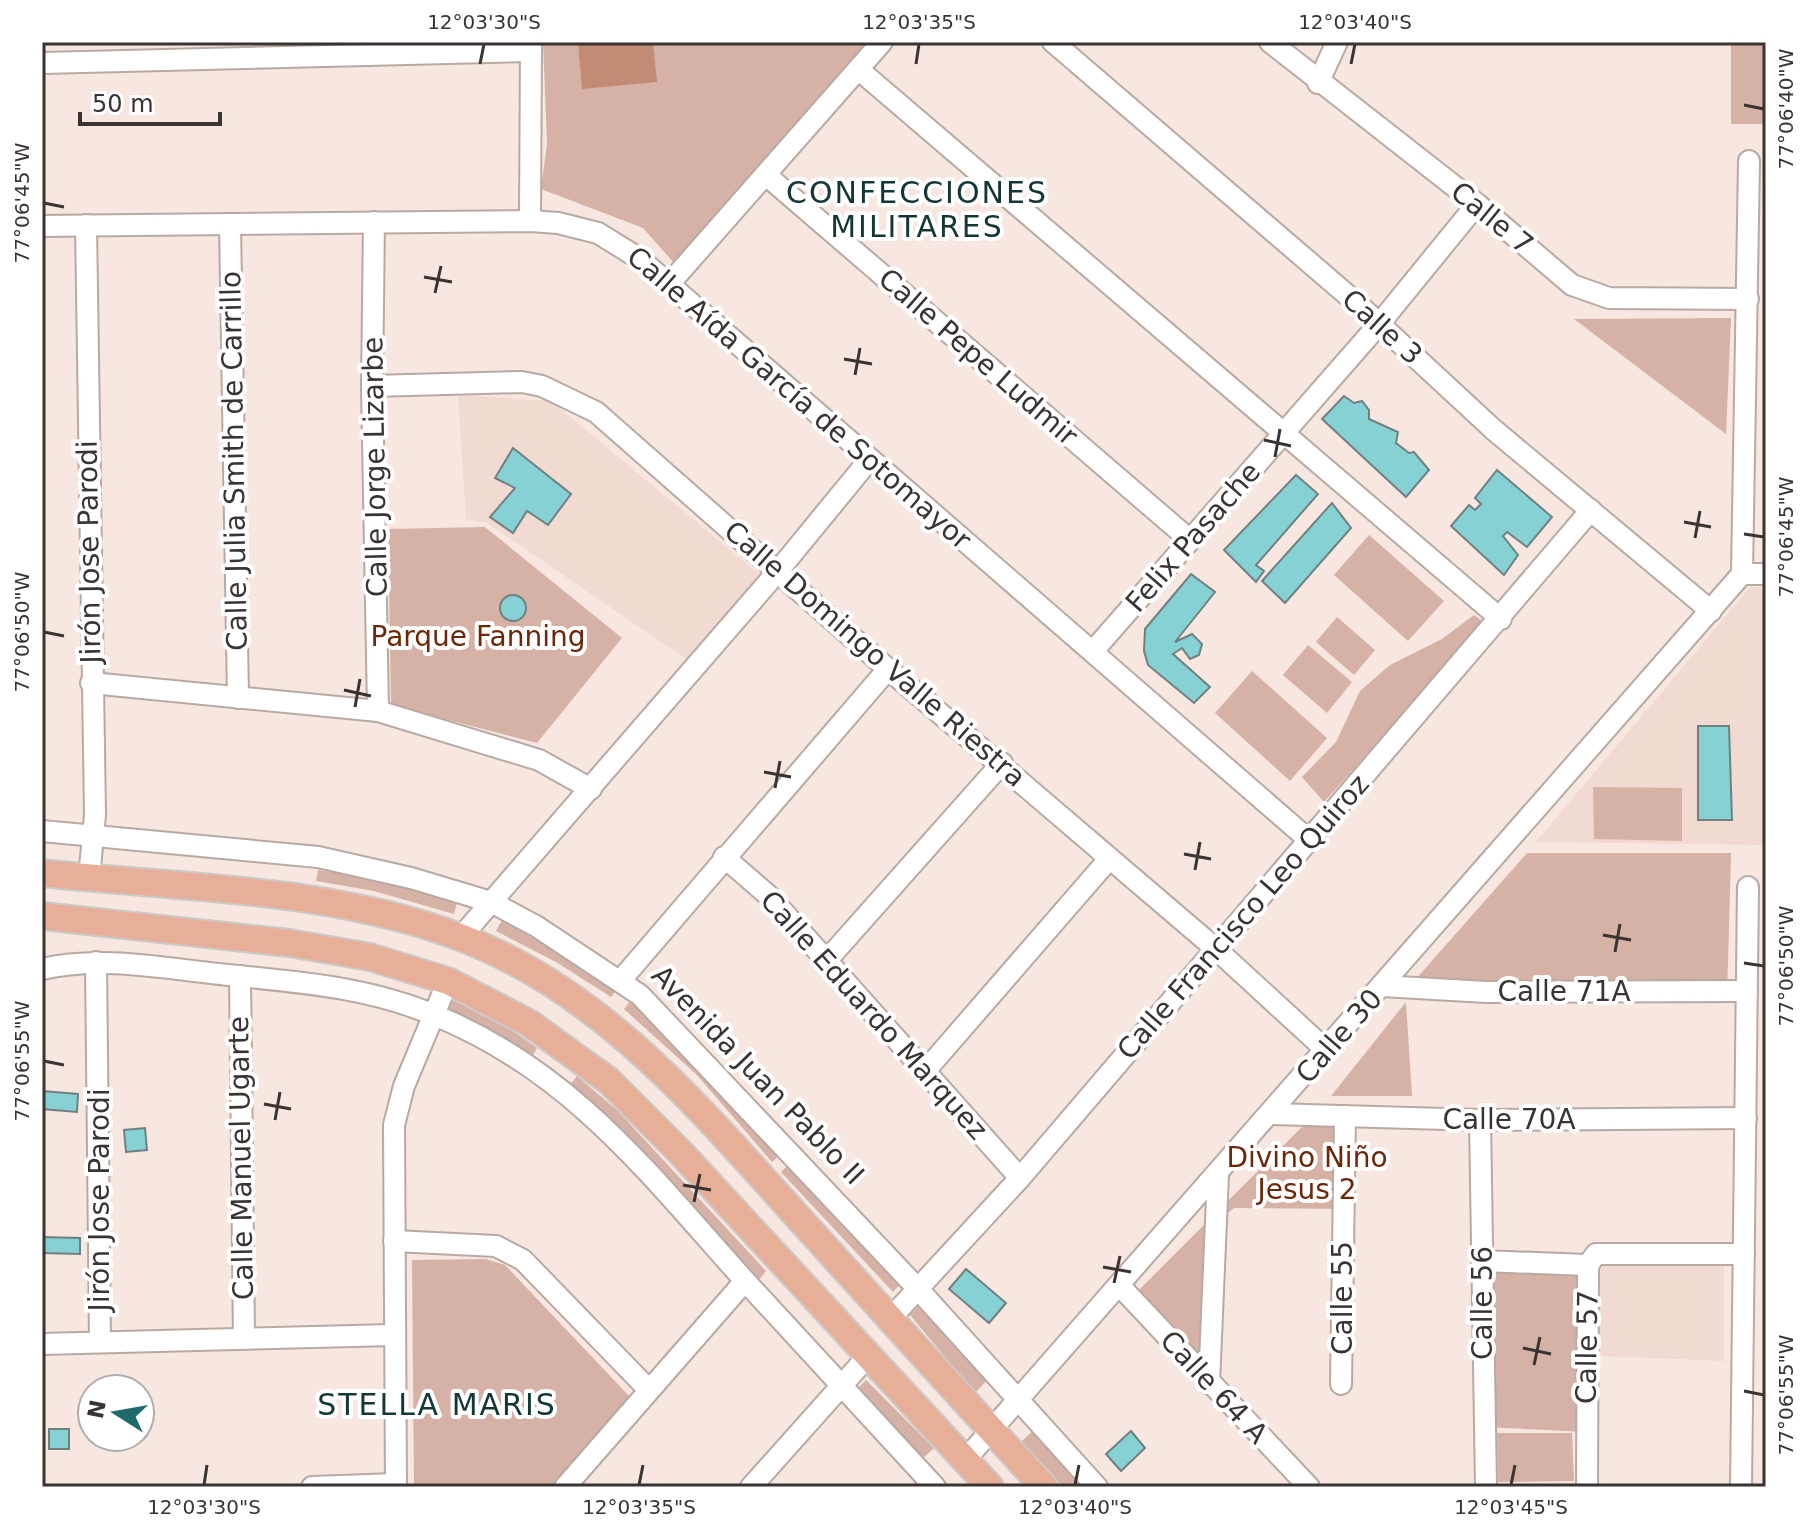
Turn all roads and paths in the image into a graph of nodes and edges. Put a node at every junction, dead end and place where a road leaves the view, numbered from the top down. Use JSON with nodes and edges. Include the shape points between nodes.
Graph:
{"nodes":[{"id":1,"x":882,"y":42,"type":"edge"},
{"id":2,"x":1053,"y":42,"type":"edge"},
{"id":3,"x":1270,"y":42,"type":"edge"},
{"id":4,"x":1337,"y":42,"type":"edge"},
{"id":5,"x":531,"y":47,"type":"edge"},
{"id":6,"x":42,"y":63,"type":"edge"},
{"id":7,"x":858,"y":69,"type":"junction"},
{"id":8,"x":1318,"y":83,"type":"junction"},
{"id":9,"x":1749,"y":161,"type":"dead end"},
{"id":10,"x":766,"y":175,"type":"junction"},
{"id":11,"x":1477,"y":204,"type":"junction"},
{"id":12,"x":1758,"y":215,"type":"edge"},
{"id":13,"x":530,"y":221,"type":"junction"},
{"id":14,"x":374,"y":222,"type":"junction"},
{"id":15,"x":230,"y":224,"type":"junction"},
{"id":16,"x":86,"y":225,"type":"junction"},
{"id":17,"x":42,"y":226,"type":"edge"},
{"id":18,"x":670,"y":283,"type":"junction"},
{"id":19,"x":1748,"y":299,"type":"junction"},
{"id":20,"x":1380,"y":323,"type":"junction"},
{"id":21,"x":372,"y":386,"type":"junction"},
{"id":22,"x":1284,"y":432,"type":"junction"},
{"id":23,"x":869,"y":460,"type":"junction"},
{"id":24,"x":1591,"y":510,"type":"junction"},
{"id":25,"x":1190,"y":540,"type":"junction"},
{"id":26,"x":778,"y":571,"type":"junction"},
{"id":27,"x":1742,"y":574,"type":"junction"},
{"id":28,"x":1766,"y":574,"type":"edge"},
{"id":29,"x":1711,"y":611,"type":"junction"},
{"id":30,"x":1501,"y":619,"type":"junction"},
{"id":31,"x":1094,"y":650,"type":"junction"},
{"id":32,"x":888,"y":669,"type":"junction"},
{"id":33,"x":91,"y":683,"type":"junction"},
{"id":34,"x":238,"y":698,"type":"junction"},
{"id":35,"x":378,"y":711,"type":"junction"},
{"id":36,"x":1002,"y":763,"type":"junction"},
{"id":37,"x":591,"y":789,"type":"junction"},
{"id":38,"x":42,"y":831,"type":"edge"},
{"id":39,"x":94,"y":837,"type":"junction"},
{"id":40,"x":1309,"y":840,"type":"junction"},
{"id":41,"x":724,"y":857,"type":"junction"},
{"id":42,"x":1109,"y":859,"type":"junction"},
{"id":43,"x":42,"y":873,"type":"edge"},
{"id":44,"x":89,"y":878,"type":"junction"},
{"id":45,"x":181,"y":887,"type":"junction"},
{"id":46,"x":1748,"y":887,"type":"dead end"},
{"id":47,"x":491,"y":902,"type":"junction"},
{"id":48,"x":42,"y":916,"type":"edge"},
{"id":49,"x":179,"y":930,"type":"junction"},
{"id":50,"x":461,"y":937,"type":"junction"},
{"id":51,"x":1757,"y":944,"type":"edge"},
{"id":52,"x":1216,"y":949,"type":"junction"},
{"id":53,"x":827,"y":960,"type":"junction"},
{"id":54,"x":96,"y":962,"type":"junction"},
{"id":55,"x":42,"y":969,"type":"edge"},
{"id":56,"x":240,"y":976,"type":"junction"},
{"id":57,"x":621,"y":980,"type":"junction"},
{"id":58,"x":448,"y":981,"type":"junction"},
{"id":59,"x":1382,"y":986,"type":"junction"},
{"id":60,"x":1747,"y":991,"type":"junction"},
{"id":61,"x":434,"y":1015,"type":"junction"},
{"id":62,"x":1326,"y":1050,"type":"junction"},
{"id":63,"x":926,"y":1070,"type":"junction"},
{"id":64,"x":1272,"y":1114,"type":"junction"},
{"id":65,"x":1345,"y":1116,"type":"junction"},
{"id":66,"x":1746,"y":1118,"type":"junction"},
{"id":67,"x":1480,"y":1120,"type":"junction"},
{"id":68,"x":712,"y":1123,"type":"junction"},
{"id":69,"x":681,"y":1153,"type":"junction"},
{"id":70,"x":1218,"y":1174,"type":"junction"},
{"id":71,"x":1020,"y":1178,"type":"junction"},
{"id":72,"x":394,"y":1241,"type":"junction"},
{"id":73,"x":1744,"y":1254,"type":"junction"},
{"id":74,"x":1482,"y":1261,"type":"junction"},
{"id":75,"x":1588,"y":1265,"type":"junction"},
{"id":76,"x":745,"y":1281,"type":"junction"},
{"id":77,"x":1119,"y":1285,"type":"junction"},
{"id":78,"x":918,"y":1289,"type":"junction"},
{"id":79,"x":890,"y":1319,"type":"junction"},
{"id":80,"x":393,"y":1335,"type":"junction"},
{"id":81,"x":244,"y":1339,"type":"junction"},
{"id":82,"x":100,"y":1342,"type":"junction"},
{"id":83,"x":42,"y":1344,"type":"edge"},
{"id":84,"x":868,"y":1356,"type":"junction"},
{"id":85,"x":841,"y":1384,"type":"junction"},
{"id":86,"x":1209,"y":1384,"type":"junction"},
{"id":87,"x":1341,"y":1384,"type":"dead end"},
{"id":88,"x":649,"y":1390,"type":"junction"},
{"id":89,"x":1018,"y":1402,"type":"junction"},
{"id":90,"x":992,"y":1431,"type":"junction"},
{"id":91,"x":965,"y":1460,"type":"junction"},
{"id":92,"x":396,"y":1486,"type":"edge"},
{"id":93,"x":312,"y":1487,"type":"edge"},
{"id":94,"x":565,"y":1487,"type":"edge"},
{"id":95,"x":751,"y":1487,"type":"edge"},
{"id":96,"x":935,"y":1487,"type":"edge"},
{"id":97,"x":990,"y":1487,"type":"edge"},
{"id":98,"x":1044,"y":1487,"type":"edge"},
{"id":99,"x":1097,"y":1487,"type":"edge"},
{"id":100,"x":1309,"y":1487,"type":"edge"},
{"id":101,"x":1486,"y":1487,"type":"edge"},
{"id":102,"x":1587,"y":1487,"type":"edge"},
{"id":103,"x":1741,"y":1487,"type":"edge"}],
"edges":[{"from":1,"to":7,"type":"street"},
{"from":2,"to":20,"type":"street","name":"Calle 3"},
{"from":3,"to":8,"type":"street","name":"Calle 7"},
{"from":4,"to":8,"type":"street"},
{"from":5,"to":6,"type":"street"},
{"from":5,"to":13,"type":"street"},
{"from":7,"to":10,"type":"street"},
{"from":7,"to":22,"type":"street"},
{"from":8,"to":11,"type":"street","name":"Calle 7"},
{"from":9,"to":12,"type":"street"},
{"from":10,"to":18,"type":"street"},
{"from":10,"to":25,"type":"street","name":"Calle Pepe Ludmir"},
{"from":11,"to":19,"type":"street","name":"Calle 7","via":[[1588,293],[1609,298]]},
{"from":11,"to":20,"type":"street","name":"Felix Pasache"},
{"from":12,"to":19,"type":"street"},
{"from":13,"to":14,"type":"street","name":"Calle Aída García de Sotomayor"},
{"from":13,"to":18,"type":"street","name":"Calle Aída García de Sotomayor","via":[[598,233]]},
{"from":14,"to":15,"type":"street","name":"Calle Aída García de Sotomayor"},
{"from":14,"to":21,"type":"street","name":"Calle Jorge Lizarbe"},
{"from":15,"to":16,"type":"street","name":"Calle Aída García de Sotomayor"},
{"from":15,"to":34,"type":"street","name":"Calle Julia Smith de Carrillo"},
{"from":16,"to":17,"type":"street","name":"Calle Aída García de Sotomayor"},
{"from":16,"to":33,"type":"street","name":"Jirón Jose Parodi"},
{"from":18,"to":23,"type":"street","name":"Calle Aída García de Sotomayor"},
{"from":19,"to":27,"type":"street"},
{"from":20,"to":22,"type":"street","name":"Felix Pasache"},
{"from":20,"to":24,"type":"street","name":"Calle 3","via":[[1494,430]]},
{"from":21,"to":26,"type":"street","name":"Calle Domingo Valle Riestra","via":[[522,382],[571,398],[596,412]]},
{"from":21,"to":35,"type":"street","name":"Calle Jorge Lizarbe"},
{"from":22,"to":25,"type":"street","name":"Felix Pasache"},
{"from":22,"to":30,"type":"street"},
{"from":23,"to":26,"type":"street"},
{"from":23,"to":31,"type":"street","name":"Calle Aída García de Sotomayor"},
{"from":24,"to":29,"type":"street","name":"Calle 3"},
{"from":24,"to":30,"type":"street","name":"Calle Francisco Leo Quiroz"},
{"from":25,"to":31,"type":"street","name":"Felix Pasache"},
{"from":26,"to":32,"type":"street","name":"Calle Domingo Valle Riestra"},
{"from":26,"to":37,"type":"street"},
{"from":27,"to":28,"type":"street"},
{"from":27,"to":29,"type":"street","name":"Calle 30"},
{"from":29,"to":59,"type":"street","name":"Calle 30"},
{"from":30,"to":40,"type":"street","name":"Calle Francisco Leo Quiroz"},
{"from":31,"to":40,"type":"street","name":"Calle Aída García de Sotomayor"},
{"from":32,"to":36,"type":"street","name":"Calle Domingo Valle Riestra"},
{"from":32,"to":41,"type":"street"},
{"from":33,"to":34,"type":"street"},
{"from":33,"to":39,"type":"street","name":"Jirón Jose Parodi"},
{"from":34,"to":35,"type":"street"},
{"from":35,"to":37,"type":"street","via":[[539,760]]},
{"from":36,"to":42,"type":"street","name":"Calle Domingo Valle Riestra"},
{"from":36,"to":53,"type":"street"},
{"from":37,"to":47,"type":"street"},
{"from":38,"to":39,"type":"street","name":"Avenida Juan Pablo II"},
{"from":39,"to":44,"type":"street","name":"Jirón Jose Parodi"},
{"from":39,"to":47,"type":"street","name":"Avenida Juan Pablo II","via":[[318,857]]},
{"from":40,"to":52,"type":"street","name":"Calle Francisco Leo Quiroz"},
{"from":41,"to":53,"type":"street","name":"Calle Eduardo Marquez","via":[[769,896]]},
{"from":41,"to":57,"type":"street"},
{"from":42,"to":52,"type":"street","name":"Calle Domingo Valle Riestra"},
{"from":42,"to":63,"type":"street"},
{"from":43,"to":44,"type":"main road"},
{"from":44,"to":45,"type":"main road"},
{"from":45,"to":49,"type":"main road"},
{"from":45,"to":50,"type":"main road","via":[[378,913]]},
{"from":46,"to":51,"type":"street"},
{"from":47,"to":50,"type":"street"},
{"from":47,"to":57,"type":"street","name":"Avenida Juan Pablo II"},
{"from":48,"to":49,"type":"main road"},
{"from":49,"to":58,"type":"main road","via":[[370,957]]},
{"from":50,"to":68,"type":"main road","via":[[569,995],[656,1066]]},
{"from":51,"to":60,"type":"street"},
{"from":52,"to":62,"type":"street","name":"Calle Domingo Valle Riestra"},
{"from":52,"to":71,"type":"street","name":"Calle Francisco Leo Quiroz"},
{"from":53,"to":63,"type":"street","name":"Calle Eduardo Marquez"},
{"from":54,"to":55,"type":"street"},
{"from":54,"to":56,"type":"street"},
{"from":54,"to":82,"type":"street","name":"Jirón Jose Parodi"},
{"from":56,"to":61,"type":"street","via":[[344,988]]},
{"from":56,"to":81,"type":"street","name":"Calle Manuel Ugarte"},
{"from":57,"to":78,"type":"street","name":"Avenida Juan Pablo II","via":[[670,1025]]},
{"from":58,"to":61,"type":"street"},
{"from":58,"to":69,"type":"main road","via":[[571,1050]]},
{"from":59,"to":60,"type":"street","name":"Calle 71A","via":[[1486,992]]},
{"from":59,"to":62,"type":"street","name":"Calle 30"},
{"from":60,"to":66,"type":"street"},
{"from":61,"to":72,"type":"street","via":[[394,1125]]},
{"from":61,"to":76,"type":"street","via":[[478,1035],[575,1099],[647,1168]]},
{"from":62,"to":64,"type":"street","name":"Calle 30"},
{"from":63,"to":71,"type":"street","name":"Calle Eduardo Marquez"},
{"from":64,"to":65,"type":"street","name":"Calle 70A"},
{"from":64,"to":70,"type":"street","name":"Calle 30"},
{"from":65,"to":67,"type":"street","name":"Calle 70A"},
{"from":65,"to":87,"type":"street","name":"Calle 55"},
{"from":66,"to":67,"type":"street","name":"Calle 70A"},
{"from":66,"to":73,"type":"street"},
{"from":67,"to":74,"type":"street","name":"Calle 56"},
{"from":68,"to":69,"type":"main road"},
{"from":68,"to":79,"type":"main road"},
{"from":69,"to":84,"type":"main road"},
{"from":70,"to":77,"type":"street","name":"Calle 30"},
{"from":70,"to":86,"type":"street"},
{"from":71,"to":78,"type":"street","name":"Calle Francisco Leo Quiroz"},
{"from":72,"to":80,"type":"street"},
{"from":72,"to":88,"type":"street","via":[[496,1246],[523,1260]]},
{"from":73,"to":75,"type":"street","via":[[1596,1254]]},
{"from":73,"to":103,"type":"street"},
{"from":74,"to":75,"type":"street","name":"Calle 57"},
{"from":74,"to":101,"type":"street","name":"Calle 56"},
{"from":75,"to":102,"type":"street","name":"Calle 57"},
{"from":76,"to":85,"type":"street"},
{"from":76,"to":88,"type":"street"},
{"from":77,"to":86,"type":"street","name":"Calle 64 A"},
{"from":77,"to":89,"type":"street","name":"Calle 30"},
{"from":78,"to":79,"type":"street","name":"Calle Francisco Leo Quiroz"},
{"from":78,"to":89,"type":"street","name":"Avenida Juan Pablo II"},
{"from":79,"to":90,"type":"main road"},
{"from":80,"to":81,"type":"street"},
{"from":80,"to":92,"type":"street"},
{"from":81,"to":82,"type":"street"},
{"from":82,"to":83,"type":"street"},
{"from":84,"to":85,"type":"street"},
{"from":84,"to":91,"type":"main road"},
{"from":85,"to":95,"type":"street"},
{"from":85,"to":96,"type":"street"},
{"from":86,"to":100,"type":"street","name":"Calle 64 A"},
{"from":88,"to":94,"type":"street"},
{"from":89,"to":90,"type":"street","name":"Calle 30"},
{"from":89,"to":99,"type":"street","name":"Avenida Juan Pablo II"},
{"from":90,"to":91,"type":"street","name":"Calle 30"},
{"from":90,"to":98,"type":"main road"},
{"from":91,"to":97,"type":"main road"},
{"from":92,"to":93,"type":"street"}]}
